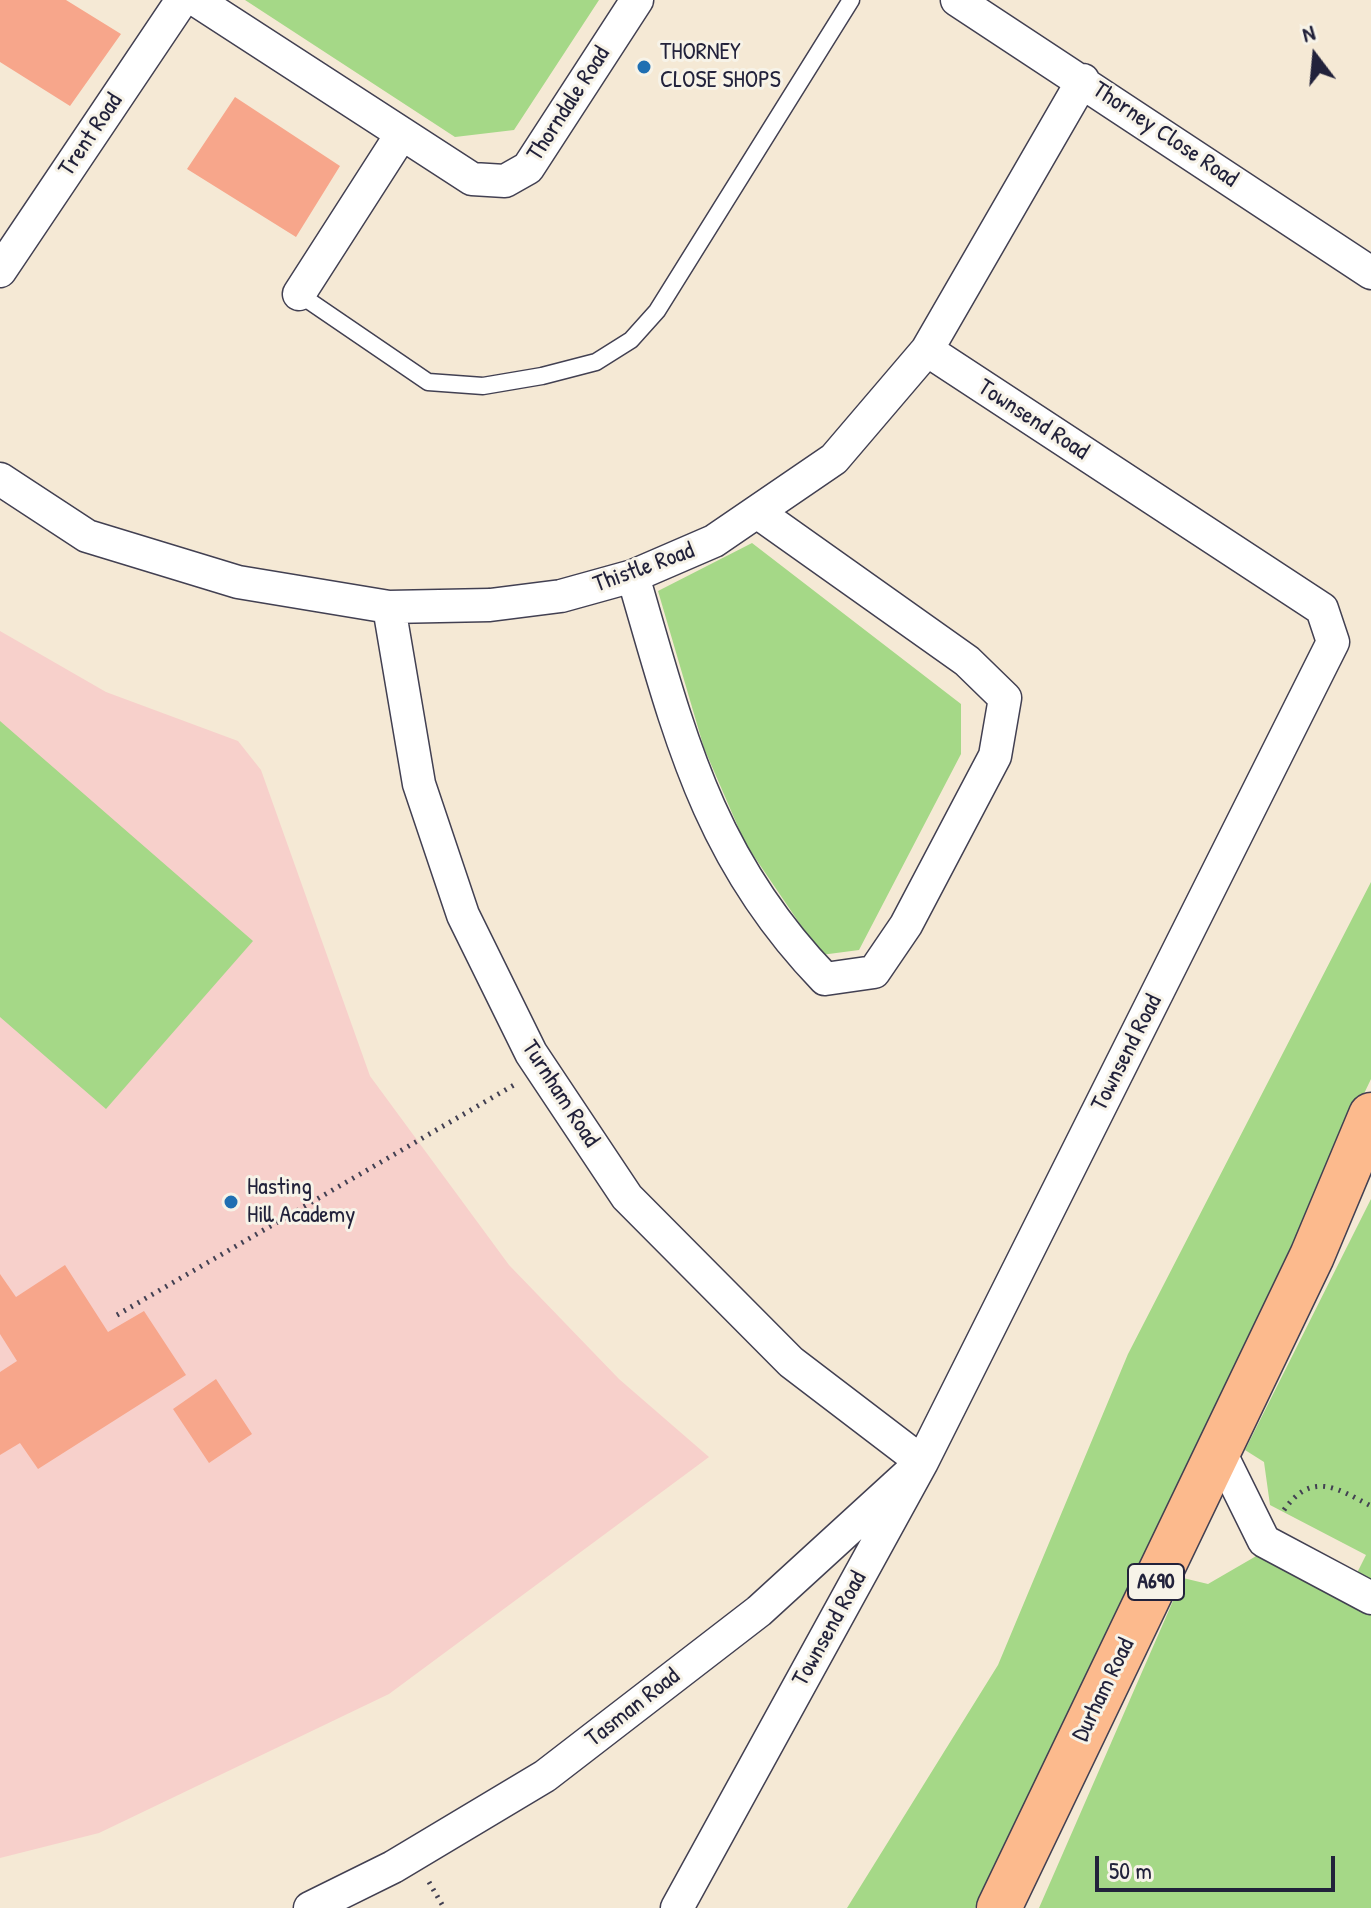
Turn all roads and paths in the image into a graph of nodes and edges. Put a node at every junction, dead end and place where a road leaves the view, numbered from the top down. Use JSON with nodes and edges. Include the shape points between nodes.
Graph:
{"nodes":[{"id":1,"x":182,"y":0,"type":"edge"},
{"id":2,"x":196,"y":0,"type":"edge"},
{"id":3,"x":637,"y":0,"type":"edge"},
{"id":4,"x":851,"y":0,"type":"edge"},
{"id":5,"x":957,"y":0,"type":"edge"},
{"id":6,"x":1083,"y":80,"type":"junction"},
{"id":7,"x":401,"y":135,"type":"junction"},
{"id":8,"x":0,"y":271,"type":"edge"},
{"id":9,"x":1371,"y":273,"type":"edge"},
{"id":10,"x":299,"y":294,"type":"joint"},
{"id":11,"x":927,"y":350,"type":"junction"},
{"id":12,"x":0,"y":479,"type":"edge"},
{"id":13,"x":757,"y":512,"type":"junction"},
{"id":14,"x":633,"y":576,"type":"junction"},
{"id":15,"x":389,"y":607,"type":"junction"},
{"id":16,"x":542,"y":1070,"type":"junction"},
{"id":17,"x":1371,"y":1115,"type":"edge"},
{"id":18,"x":1371,"y":1150,"type":"edge"},
{"id":19,"x":1312,"y":1256,"type":"junction"},
{"id":20,"x":117,"y":1315,"type":"dead end"},
{"id":21,"x":1219,"y":1450,"type":"junction"},
{"id":22,"x":922,"y":1462,"type":"junction"},
{"id":23,"x":1371,"y":1506,"type":"edge"},
{"id":24,"x":1264,"y":1541,"type":"junction"},
{"id":25,"x":1371,"y":1598,"type":"edge"},
{"id":26,"x":425,"y":1875,"type":"dead end"},
{"id":27,"x":310,"y":1908,"type":"edge"},
{"id":28,"x":444,"y":1908,"type":"edge"},
{"id":29,"x":677,"y":1908,"type":"edge"},
{"id":30,"x":999,"y":1908,"type":"edge"}],
"edges":[{"from":1,"to":8,"type":"street","name":"Trent Road"},
{"from":2,"to":7,"type":"street","name":"Thorndale Road"},
{"from":3,"to":7,"type":"street","name":"Thorndale Road","via":[[528,168],[505,181],[472,179]]},
{"from":4,"to":10,"type":"lane","via":[[657,311],[631,340],[596,362],[483,386],[428,382]]},
{"from":5,"to":6,"type":"street","name":"Thorney Close Road"},
{"from":6,"to":9,"type":"street","name":"Thorney Close Road"},
{"from":6,"to":11,"type":"street","name":"Thistle Road"},
{"from":7,"to":10,"type":"street"},
{"from":11,"to":13,"type":"street","name":"Thistle Road","via":[[834,459]]},
{"from":11,"to":22,"type":"street","name":"Townsend Road","via":[[1322,609],[1333,642]]},
{"from":12,"to":15,"type":"street","name":"Thistle Road","via":[[87,536],[238,582]]},
{"from":13,"to":14,"type":"street","name":"Thistle Road","via":[[714,541]]},
{"from":13,"to":14,"type":"street","via":[[967,661],[1005,698],[995,756],[906,925],[874,972],[825,979],[786,939],[725,847],[685,755]]},
{"from":14,"to":15,"type":"street","name":"Thistle Road","via":[[561,596],[490,605]]},
{"from":15,"to":16,"type":"street","name":"Turnham Road","via":[[419,784],[463,915]]},
{"from":16,"to":20,"type":"path"},
{"from":16,"to":22,"type":"street","name":"Turnham Road","via":[[627,1197],[791,1362]]},
{"from":17,"to":19,"type":"highway","name":"Durham Road","number":"A690"},
{"from":18,"to":19,"type":"highway","name":"Durham Road","number":"A690"},
{"from":19,"to":21,"type":"highway","name":"Durham Road","number":"A690"},
{"from":21,"to":24,"type":"street"},
{"from":21,"to":30,"type":"highway","name":"Durham Road","number":"A690"},
{"from":22,"to":27,"type":"street","name":"Tasman Road","via":[[759,1611],[545,1776],[393,1867]]},
{"from":22,"to":29,"type":"street","name":"Townsend Road"},
{"from":23,"to":24,"type":"path","via":[[1329,1484],[1311,1487],[1288,1505]]},
{"from":24,"to":25,"type":"street"},
{"from":26,"to":28,"type":"path"}]}
